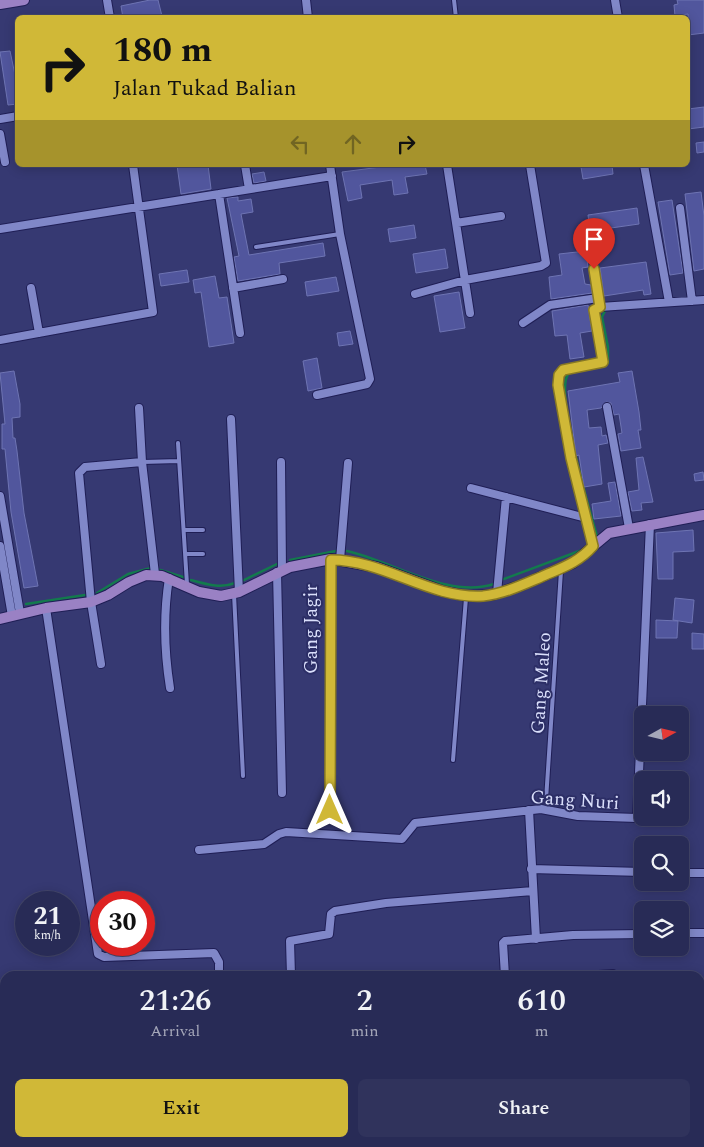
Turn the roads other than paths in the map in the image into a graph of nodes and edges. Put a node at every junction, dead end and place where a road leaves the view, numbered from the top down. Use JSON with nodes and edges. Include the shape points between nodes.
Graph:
{"nodes":[{"id":1,"x":24,"y":0,"type":"edge"},
{"id":2,"x":106,"y":0,"type":"edge"},
{"id":3,"x":306,"y":0,"type":"edge"},
{"id":4,"x":454,"y":0,"type":"edge"},
{"id":5,"x":615,"y":0,"type":"edge"},
{"id":6,"x":0,"y":4,"type":"edge"},
{"id":7,"x":109,"y":15,"type":"edge"},
{"id":8,"x":308,"y":15,"type":"edge"},
{"id":9,"x":456,"y":15,"type":"edge"},
{"id":10,"x":618,"y":15,"type":"edge"},
{"id":11,"x":15,"y":116,"type":"edge"},
{"id":12,"x":0,"y":119,"type":"edge"},
{"id":13,"x":0,"y":134,"type":"edge"},
{"id":14,"x":5,"y":162,"type":"dead end"},
{"id":15,"x":133,"y":167,"type":"edge"},
{"id":16,"x":245,"y":167,"type":"edge"},
{"id":17,"x":330,"y":167,"type":"edge"},
{"id":18,"x":447,"y":167,"type":"edge"},
{"id":19,"x":530,"y":167,"type":"edge"},
{"id":20,"x":644,"y":167,"type":"edge"},
{"id":21,"x":332,"y":176,"type":"junction"},
{"id":22,"x":249,"y":189,"type":"junction"},
{"id":23,"x":219,"y":194,"type":"junction"},
{"id":24,"x":139,"y":206,"type":"junction"},
{"id":25,"x":680,"y":208,"type":"dead end"},
{"id":26,"x":501,"y":216,"type":"dead end"},
{"id":27,"x":456,"y":223,"type":"junction"},
{"id":28,"x":0,"y":229,"type":"edge"},
{"id":29,"x":340,"y":234,"type":"junction"},
{"id":30,"x":256,"y":247,"type":"dead end"},
{"id":31,"x":594,"y":269,"type":"dead end"},
{"id":32,"x":283,"y":279,"type":"dead end"},
{"id":33,"x":465,"y":280,"type":"junction"},
{"id":34,"x":31,"y":288,"type":"dead end"},
{"id":35,"x":233,"y":288,"type":"junction"},
{"id":36,"x":414,"y":294,"type":"dead end"},
{"id":37,"x":598,"y":298,"type":"junction"},
{"id":38,"x":704,"y":300,"type":"edge"},
{"id":39,"x":692,"y":301,"type":"junction"},
{"id":40,"x":669,"y":302,"type":"junction"},
{"id":41,"x":600,"y":307,"type":"junction"},
{"id":42,"x":470,"y":313,"type":"dead end"},
{"id":43,"x":523,"y":323,"type":"dead end"},
{"id":44,"x":39,"y":333,"type":"junction"},
{"id":45,"x":240,"y":333,"type":"dead end"},
{"id":46,"x":0,"y":340,"type":"edge"},
{"id":47,"x":317,"y":394,"type":"dead end"},
{"id":48,"x":607,"y":407,"type":"dead end"},
{"id":49,"x":138,"y":408,"type":"dead end"},
{"id":50,"x":231,"y":419,"type":"dead end"},
{"id":51,"x":178,"y":443,"type":"dead end"},
{"id":52,"x":179,"y":461,"type":"junction"},
{"id":53,"x":142,"y":462,"type":"junction"},
{"id":54,"x":281,"y":462,"type":"dead end"},
{"id":55,"x":348,"y":462,"type":"dead end"},
{"id":56,"x":471,"y":488,"type":"dead end"},
{"id":57,"x":0,"y":496,"type":"edge"},
{"id":58,"x":506,"y":497,"type":"junction"},
{"id":59,"x":704,"y":514,"type":"edge"},
{"id":60,"x":586,"y":518,"type":"junction"},
{"id":61,"x":650,"y":524,"type":"junction"},
{"id":62,"x":629,"y":528,"type":"junction"},
{"id":63,"x":184,"y":530,"type":"junction"},
{"id":64,"x":203,"y":530,"type":"dead end"},
{"id":65,"x":0,"y":546,"type":"edge"},
{"id":66,"x":593,"y":546,"type":"junction"},
{"id":67,"x":185,"y":554,"type":"junction"},
{"id":68,"x":203,"y":554,"type":"dead end"},
{"id":69,"x":332,"y":560,"type":"junction"},
{"id":70,"x":561,"y":569,"type":"junction"},
{"id":71,"x":280,"y":571,"type":"junction"},
{"id":72,"x":155,"y":574,"type":"junction"},
{"id":73,"x":169,"y":578,"type":"junction"},
{"id":74,"x":187,"y":586,"type":"junction"},
{"id":75,"x":236,"y":593,"type":"junction"},
{"id":76,"x":497,"y":594,"type":"junction"},
{"id":77,"x":466,"y":596,"type":"junction"},
{"id":78,"x":91,"y":602,"type":"junction"},
{"id":79,"x":46,"y":608,"type":"junction"},
{"id":80,"x":16,"y":614,"type":"junction"},
{"id":81,"x":0,"y":618,"type":"edge"},
{"id":82,"x":101,"y":664,"type":"dead end"},
{"id":83,"x":170,"y":688,"type":"dead end"},
{"id":84,"x":325,"y":699,"type":"dead end"},
{"id":85,"x":453,"y":760,"type":"dead end"},
{"id":86,"x":243,"y":776,"type":"dead end"},
{"id":87,"x":282,"y":793,"type":"dead end"},
{"id":88,"x":546,"y":800,"type":"dead end"},
{"id":89,"x":330,"y":810,"type":"dead end"},
{"id":90,"x":529,"y":810,"type":"junction"},
{"id":91,"x":200,"y":850,"type":"dead end"},
{"id":92,"x":532,"y":869,"type":"junction"},
{"id":93,"x":634,"y":872,"type":"edge"},
{"id":94,"x":689,"y":873,"type":"edge"},
{"id":95,"x":704,"y":873,"type":"edge"},
{"id":96,"x":533,"y":891,"type":"junction"},
{"id":97,"x":689,"y":933,"type":"edge"},
{"id":98,"x":704,"y":933,"type":"edge"},
{"id":99,"x":634,"y":934,"type":"edge"},
{"id":100,"x":536,"y":939,"type":"junction"},
{"id":101,"x":219,"y":971,"type":"edge"},
{"id":102,"x":290,"y":971,"type":"edge"},
{"id":103,"x":505,"y":971,"type":"edge"}],
"edges":[{"from":1,"to":6,"type":"street"},
{"from":2,"to":7,"type":"street"},
{"from":3,"to":8,"type":"street"},
{"from":4,"to":9,"type":"lane"},
{"from":5,"to":10,"type":"street"},
{"from":11,"to":12,"type":"street"},
{"from":13,"to":14,"type":"street"},
{"from":15,"to":24,"type":"street"},
{"from":16,"to":22,"type":"street"},
{"from":17,"to":21,"type":"street"},
{"from":18,"to":27,"type":"street"},
{"from":19,"to":33,"type":"street","via":[[546,263]]},
{"from":20,"to":40,"type":"street"},
{"from":21,"to":22,"type":"street"},
{"from":21,"to":29,"type":"street"},
{"from":22,"to":23,"type":"street"},
{"from":23,"to":24,"type":"street"},
{"from":23,"to":35,"type":"street"},
{"from":24,"to":28,"type":"street"},
{"from":24,"to":44,"type":"street","via":[[153,312]]},
{"from":25,"to":39,"type":"street"},
{"from":26,"to":27,"type":"street"},
{"from":27,"to":33,"type":"street"},
{"from":29,"to":30,"type":"lane"},
{"from":29,"to":47,"type":"street","via":[[370,379],[367,384]]},
{"from":31,"to":37,"type":"street"},
{"from":32,"to":35,"type":"street"},
{"from":33,"to":36,"type":"street"},
{"from":33,"to":42,"type":"street"},
{"from":34,"to":44,"type":"street"},
{"from":35,"to":45,"type":"street"},
{"from":37,"to":41,"type":"street"},
{"from":37,"to":43,"type":"street","via":[[550,305]]},
{"from":38,"to":39,"type":"street"},
{"from":39,"to":40,"type":"street"},
{"from":40,"to":41,"type":"street"},
{"from":41,"to":60,"type":"street","via":[[594,310],[603,358],[601,364],[563,370],[558,381],[571,458]]},
{"from":44,"to":46,"type":"street"},
{"from":48,"to":62,"type":"street"},
{"from":49,"to":53,"type":"street"},
{"from":50,"to":75,"type":"street"},
{"from":51,"to":52,"type":"lane"},
{"from":52,"to":53,"type":"lane"},
{"from":52,"to":63,"type":"lane"},
{"from":53,"to":72,"type":"street"},
{"from":53,"to":78,"type":"street","via":[[85,467],[80,471]]},
{"from":54,"to":71,"type":"street"},
{"from":55,"to":69,"type":"street"},
{"from":56,"to":58,"type":"street"},
{"from":57,"to":80,"type":"street"},
{"from":58,"to":60,"type":"street"},
{"from":58,"to":76,"type":"street"},
{"from":59,"to":61,"type":"street"},
{"from":60,"to":66,"type":"street"},
{"from":61,"to":62,"type":"street"},
{"from":61,"to":90,"type":"street","name":"Gang Nuri","via":[[638,817],[595,817],[553,810]]},
{"from":62,"to":66,"type":"street","via":[[609,533]]},
{"from":63,"to":64,"type":"lane"},
{"from":63,"to":67,"type":"lane"},
{"from":65,"to":80,"type":"street"},
{"from":66,"to":70,"type":"street","via":[[581,558]]},
{"from":67,"to":68,"type":"lane"},
{"from":67,"to":74,"type":"lane"},
{"from":69,"to":71,"type":"street"},
{"from":69,"to":77,"type":"street","via":[[376,567],[430,588]]},
{"from":69,"to":84,"type":"street","name":"Gang Jagir"},
{"from":69,"to":89,"type":"street","name":"Gang Jagir"},
{"from":70,"to":76,"type":"street"},
{"from":70,"to":88,"type":"lane","name":"Gang Maleo"},
{"from":71,"to":75,"type":"street"},
{"from":71,"to":87,"type":"street"},
{"from":72,"to":73,"type":"street"},
{"from":72,"to":78,"type":"street","via":[[128,582]]},
{"from":73,"to":74,"type":"street"},
{"from":73,"to":83,"type":"street","via":[[164,637]]},
{"from":74,"to":75,"type":"street","via":[[212,596]]},
{"from":75,"to":86,"type":"lane"},
{"from":76,"to":77,"type":"street"},
{"from":77,"to":85,"type":"lane"},
{"from":78,"to":79,"type":"street"},
{"from":78,"to":82,"type":"street"},
{"from":79,"to":80,"type":"street"},
{"from":79,"to":101,"type":"street","via":[[98,954],[104,958],[214,953]]},
{"from":80,"to":81,"type":"street"},
{"from":90,"to":91,"type":"street","name":"Gang Nuri","via":[[416,823],[402,838],[286,832],[264,844]]},
{"from":90,"to":92,"type":"street"},
{"from":92,"to":93,"type":"street"},
{"from":92,"to":96,"type":"street"},
{"from":94,"to":95,"type":"street"},
{"from":96,"to":100,"type":"street"},
{"from":96,"to":102,"type":"street","via":[[386,903],[335,911],[330,914],[329,934],[290,941]]},
{"from":97,"to":98,"type":"street"},
{"from":99,"to":100,"type":"street"},
{"from":100,"to":103,"type":"street","via":[[503,943]]}]}
